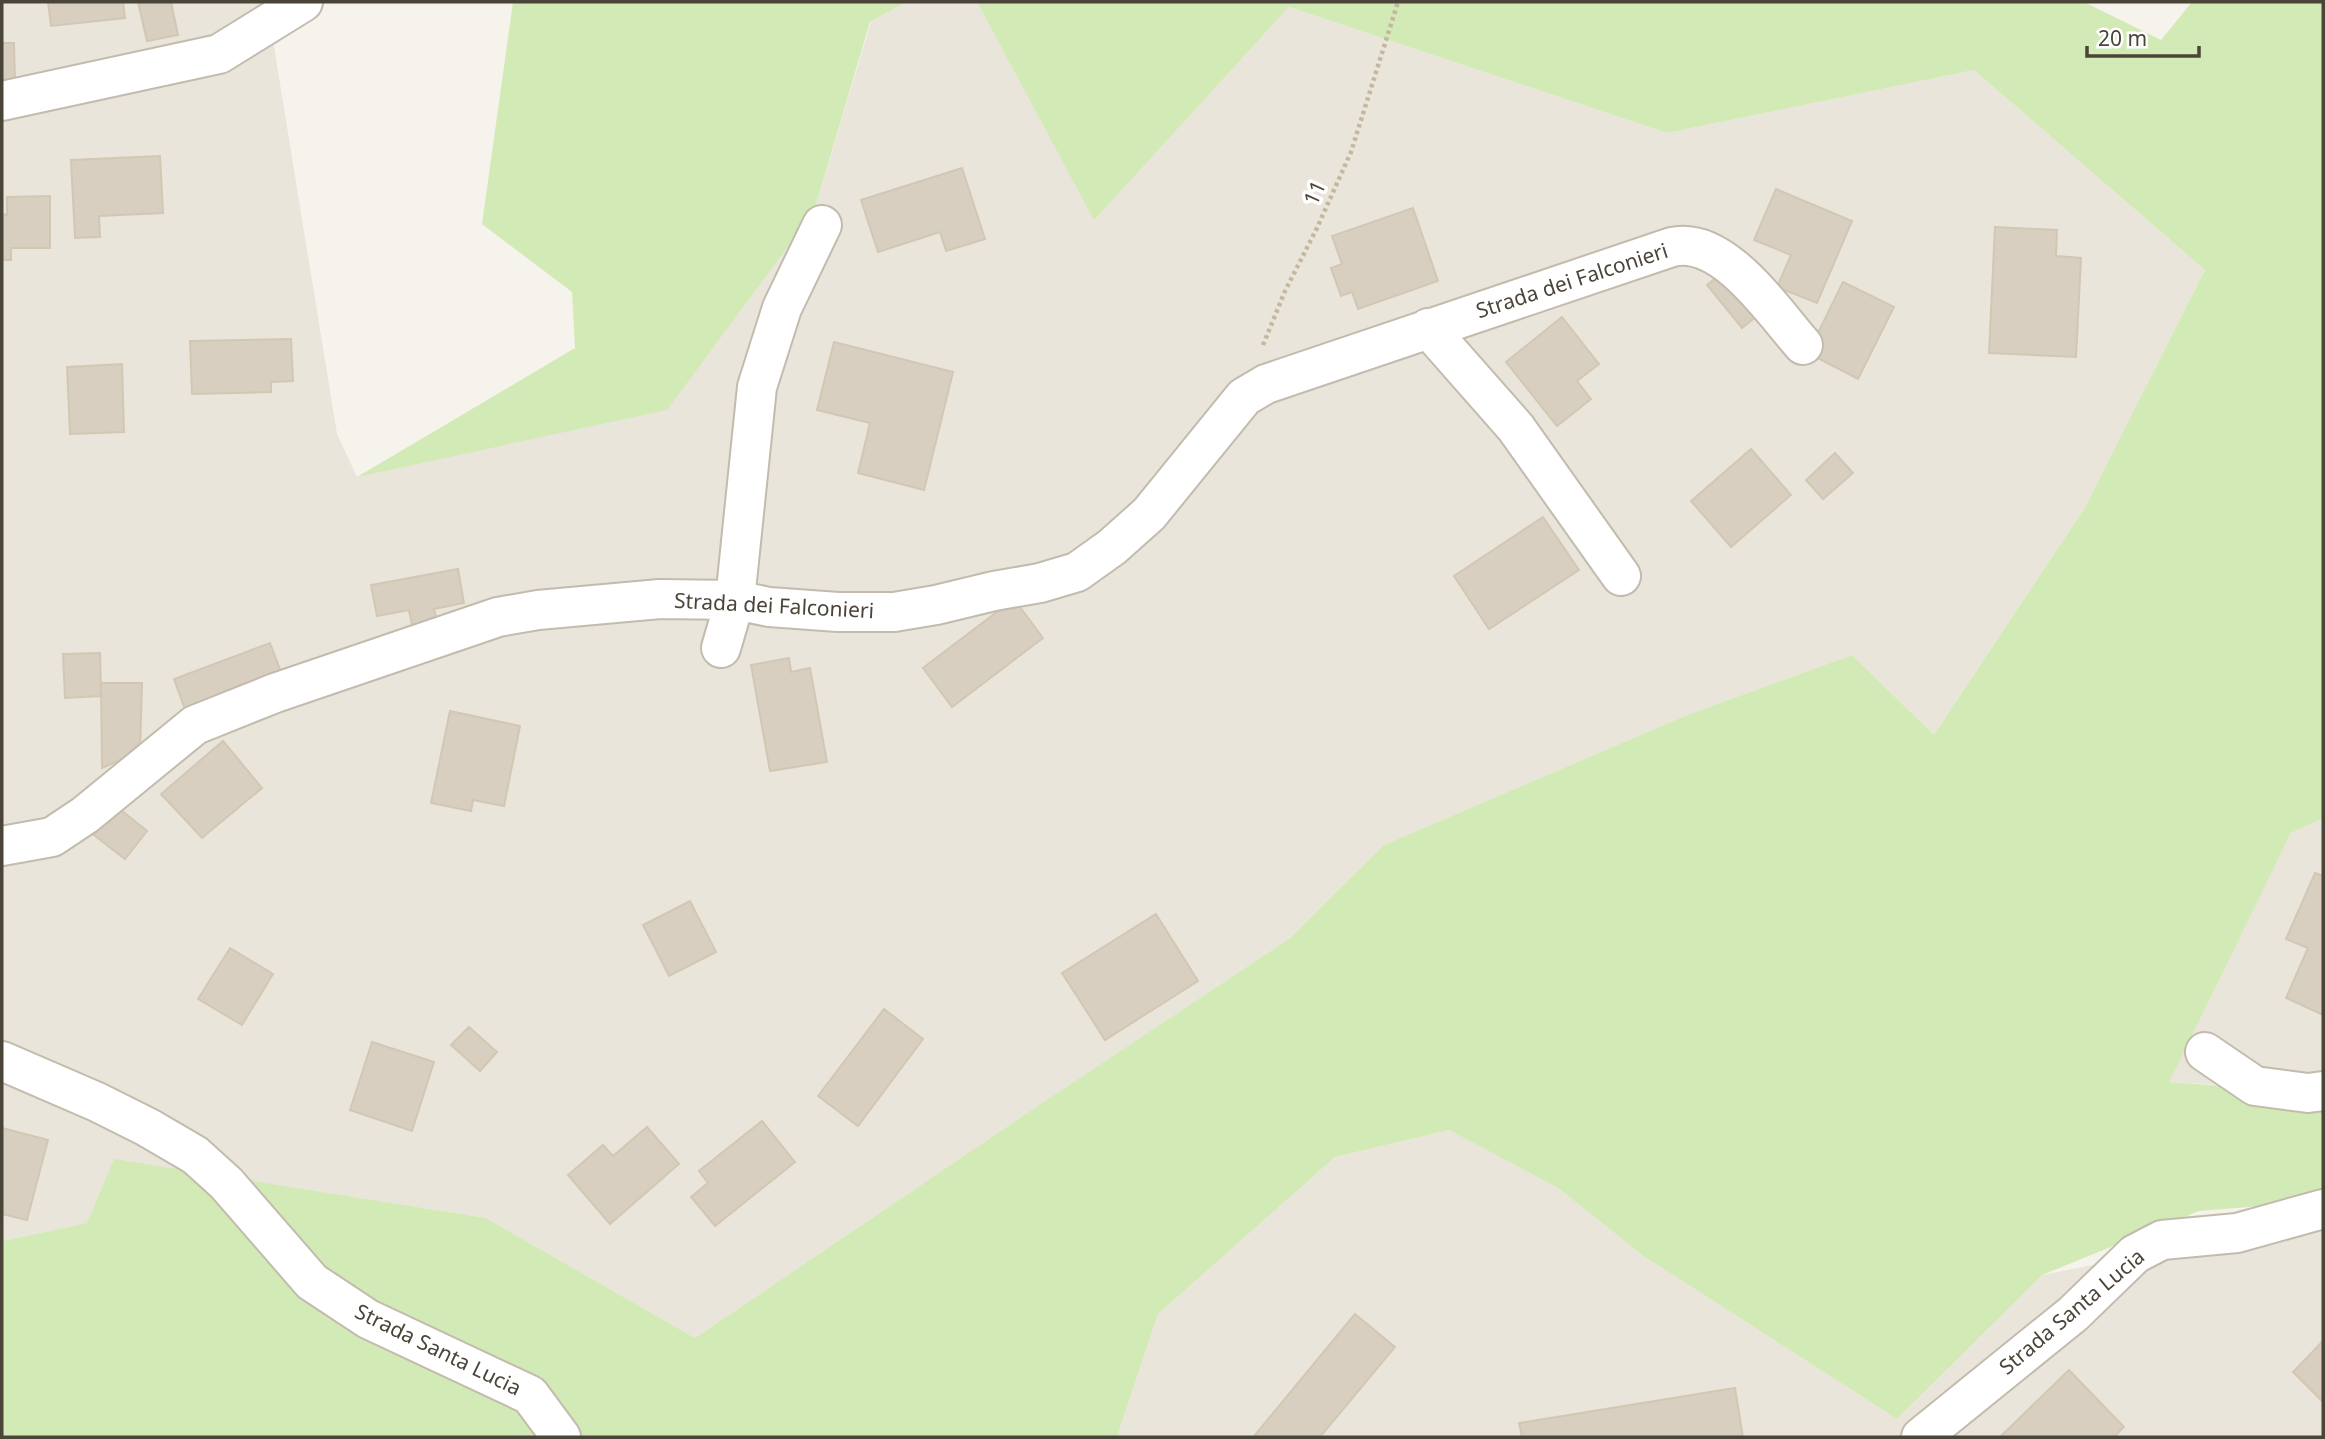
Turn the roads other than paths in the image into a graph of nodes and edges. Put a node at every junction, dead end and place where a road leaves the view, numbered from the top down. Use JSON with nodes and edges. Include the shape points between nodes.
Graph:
{"nodes":[{"id":1,"x":303,"y":2,"type":"edge"},
{"id":2,"x":2,"y":102,"type":"edge"},
{"id":3,"x":822,"y":225,"type":"dead end"},
{"id":4,"x":1428,"y":328,"type":"junction"},
{"id":5,"x":1802,"y":345,"type":"dead end"},
{"id":6,"x":1621,"y":576,"type":"dead end"},
{"id":7,"x":735,"y":600,"type":"junction"},
{"id":8,"x":721,"y":648,"type":"dead end"},
{"id":9,"x":2,"y":846,"type":"edge"},
{"id":10,"x":2205,"y":1052,"type":"dead end"},
{"id":11,"x":2,"y":1061,"type":"edge"},
{"id":12,"x":2323,"y":1091,"type":"edge"},
{"id":13,"x":2323,"y":1209,"type":"edge"},
{"id":14,"x":561,"y":1437,"type":"edge"},
{"id":15,"x":1921,"y":1437,"type":"edge"}],
"edges":[{"from":1,"to":2,"type":"street","via":[[219,54]]},
{"from":3,"to":7,"type":"street","via":[[782,307],[757,387]]},
{"from":4,"to":5,"type":"street","name":"Strada dei Falconieri","via":[[1683,244],[1703,248],[1738,271]]},
{"from":4,"to":6,"type":"street","via":[[1516,428]]},
{"from":4,"to":7,"type":"street","name":"Strada dei Falconieri","via":[[1266,384],[1244,397],[1149,514],[1077,572],[894,612],[769,607]]},
{"from":7,"to":8,"type":"street"},
{"from":7,"to":9,"type":"street","name":"Strada dei Falconieri","via":[[660,599],[498,617],[195,725],[52,837]]},
{"from":10,"to":12,"type":"street","via":[[2255,1086]]},
{"from":11,"to":14,"type":"street","name":"Strada Santa Lucia","via":[[97,1102],[195,1155],[226,1183],[312,1282],[368,1320],[530,1395]]},
{"from":13,"to":15,"type":"street","name":"Strada Santa Lucia","via":[[2237,1233],[2162,1240],[2136,1254],[2073,1314]]}]}
